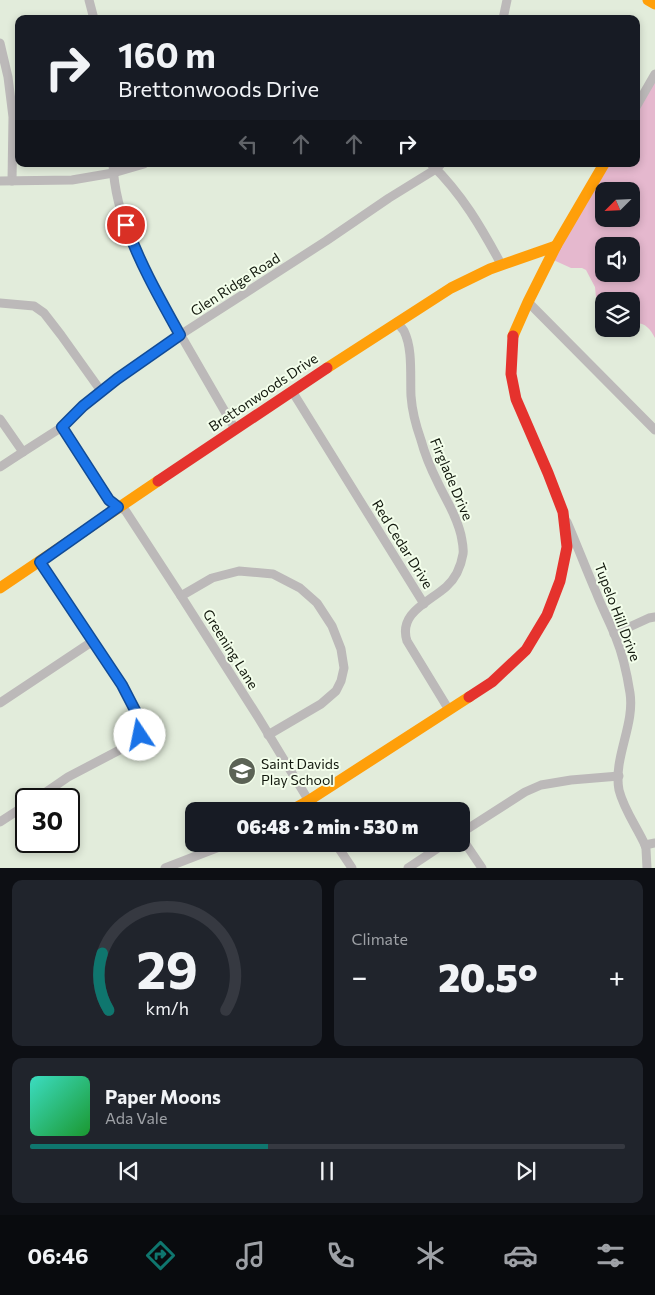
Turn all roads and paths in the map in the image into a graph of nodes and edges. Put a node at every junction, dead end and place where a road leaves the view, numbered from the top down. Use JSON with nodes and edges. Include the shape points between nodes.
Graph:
{"nodes":[{"id":1,"x":89,"y":0,"type":"edge"},
{"id":2,"x":507,"y":0,"type":"edge"},
{"id":3,"x":648,"y":0,"type":"edge"},
{"id":4,"x":655,"y":4,"type":"edge"},
{"id":5,"x":93,"y":15,"type":"edge"},
{"id":6,"x":504,"y":15,"type":"edge"},
{"id":7,"x":0,"y":43,"type":"edge"},
{"id":8,"x":655,"y":74,"type":"edge"},
{"id":9,"x":640,"y":98,"type":"edge"},
{"id":10,"x":125,"y":167,"type":"edge"},
{"id":11,"x":433,"y":167,"type":"edge"},
{"id":12,"x":438,"y":167,"type":"edge"},
{"id":13,"x":602,"y":167,"type":"edge"},
{"id":14,"x":113,"y":169,"type":"edge"},
{"id":15,"x":0,"y":181,"type":"edge"},
{"id":16,"x":12,"y":181,"type":"junction"},
{"id":17,"x":556,"y":246,"type":"junction"},
{"id":18,"x":501,"y":264,"type":"junction"},
{"id":19,"x":528,"y":302,"type":"junction"},
{"id":20,"x":0,"y":303,"type":"edge"},
{"id":21,"x":397,"y":322,"type":"junction"},
{"id":22,"x":180,"y":335,"type":"junction"},
{"id":23,"x":292,"y":390,"type":"junction"},
{"id":24,"x":101,"y":391,"type":"junction"},
{"id":25,"x":0,"y":419,"type":"edge"},
{"id":26,"x":62,"y":427,"type":"junction"},
{"id":27,"x":235,"y":429,"type":"junction"},
{"id":28,"x":655,"y":430,"type":"edge"},
{"id":29,"x":22,"y":452,"type":"junction"},
{"id":30,"x":0,"y":468,"type":"edge"},
{"id":31,"x":118,"y":507,"type":"junction"},
{"id":32,"x":564,"y":512,"type":"junction"},
{"id":33,"x":40,"y":562,"type":"junction"},
{"id":34,"x":0,"y":588,"type":"edge"},
{"id":35,"x":181,"y":596,"type":"junction"},
{"id":36,"x":424,"y":604,"type":"junction"},
{"id":37,"x":655,"y":617,"type":"edge"},
{"id":38,"x":614,"y":634,"type":"junction"},
{"id":39,"x":93,"y":641,"type":"junction"},
{"id":40,"x":0,"y":703,"type":"edge"},
{"id":41,"x":449,"y":710,"type":"junction"},
{"id":42,"x":268,"y":735,"type":"junction"},
{"id":43,"x":619,"y":776,"type":"junction"},
{"id":44,"x":52,"y":788,"type":"edge"},
{"id":45,"x":310,"y":802,"type":"edge"},
{"id":46,"x":318,"y":802,"type":"edge"},
{"id":47,"x":15,"y":812,"type":"edge"},
{"id":48,"x":0,"y":822,"type":"edge"},
{"id":49,"x":470,"y":827,"type":"edge"},
{"id":50,"x":655,"y":843,"type":"edge"},
{"id":51,"x":645,"y":845,"type":"junction"},
{"id":52,"x":470,"y":850,"type":"edge"},
{"id":53,"x":206,"y":852,"type":"edge"},
{"id":54,"x":340,"y":852,"type":"edge"},
{"id":55,"x":432,"y":852,"type":"edge"},
{"id":56,"x":347,"y":866,"type":"edge"},
{"id":57,"x":165,"y":868,"type":"edge"},
{"id":58,"x":408,"y":868,"type":"edge"},
{"id":59,"x":482,"y":868,"type":"edge"},
{"id":60,"x":647,"y":868,"type":"edge"}],
"edges":[{"from":1,"to":5,"type":"street"},
{"from":2,"to":6,"type":"street"},
{"from":3,"to":4,"type":"street"},
{"from":7,"to":16,"type":"street","via":[[13,117]]},
{"from":8,"to":9,"type":"street"},
{"from":10,"to":14,"type":"street"},
{"from":11,"to":22,"type":"street","name":"Glen Ridge Road"},
{"from":12,"to":18,"type":"street","via":[[464,200]]},
{"from":13,"to":17,"type":"street"},
{"from":14,"to":16,"type":"street","via":[[72,180]]},
{"from":14,"to":22,"type":"street","via":[[117,195],[136,252]]},
{"from":15,"to":16,"type":"street"},
{"from":17,"to":18,"type":"street","name":"Brettonwoods Drive"},
{"from":17,"to":19,"type":"street"},
{"from":18,"to":21,"type":"street","name":"Brettonwoods Drive","via":[[451,288]]},
{"from":19,"to":28,"type":"street"},
{"from":19,"to":32,"type":"street","via":[[513,334],[511,374],[516,399]]},
{"from":20,"to":24,"type":"street","via":[[34,306],[44,313]]},
{"from":21,"to":23,"type":"street","name":"Brettonwoods Drive"},
{"from":21,"to":36,"type":"street","name":"Firglade Drive","via":[[408,343],[411,398],[417,430],[426,457],[453,510],[464,552],[455,576]]},
{"from":22,"to":24,"type":"street","name":"Glen Ridge Road"},
{"from":22,"to":27,"type":"street"},
{"from":23,"to":27,"type":"street","name":"Brettonwoods Drive"},
{"from":23,"to":36,"type":"street","name":"Red Cedar Drive"},
{"from":24,"to":26,"type":"street","name":"Glen Ridge Road"},
{"from":25,"to":29,"type":"street"},
{"from":26,"to":29,"type":"street","name":"Glen Ridge Road"},
{"from":26,"to":31,"type":"street","name":"Greening Lane","via":[[109,500]]},
{"from":27,"to":31,"type":"street","name":"Brettonwoods Drive"},
{"from":29,"to":30,"type":"street","name":"Glen Ridge Road"},
{"from":31,"to":33,"type":"street","name":"Brettonwoods Drive"},
{"from":31,"to":35,"type":"street","name":"Greening Lane","via":[[125,510]]},
{"from":32,"to":38,"type":"street","name":"Tupelo Hill Drive"},
{"from":32,"to":41,"type":"street","via":[[567,547],[548,615],[526,650],[492,682]]},
{"from":33,"to":34,"type":"street","name":"Brettonwoods Drive"},
{"from":33,"to":39,"type":"street"},
{"from":35,"to":42,"type":"street","name":"Greening Lane"},
{"from":35,"to":42,"type":"street","via":[[212,578],[239,571],[273,574],[300,588],[316,603],[332,626],[344,668],[336,690],[321,704]]},
{"from":36,"to":41,"type":"street","name":"Red Cedar Drive","via":[[409,618],[405,635]]},
{"from":37,"to":38,"type":"street"},
{"from":38,"to":43,"type":"street","name":"Tupelo Hill Drive","via":[[626,668],[630,696],[629,725]]},
{"from":39,"to":40,"type":"street"},
{"from":39,"to":44,"type":"street","via":[[138,716],[140,735],[131,744]]},
{"from":41,"to":46,"type":"street"},
{"from":42,"to":45,"type":"street","name":"Greening Lane"},
{"from":43,"to":49,"type":"street","via":[[541,785]]},
{"from":43,"to":51,"type":"street","name":"Tupelo Hill Drive","via":[[619,790]]},
{"from":47,"to":48,"type":"street"},
{"from":50,"to":51,"type":"street"},
{"from":51,"to":60,"type":"street","name":"Tupelo Hill Drive"},
{"from":52,"to":59,"type":"street"},
{"from":53,"to":57,"type":"street"},
{"from":54,"to":56,"type":"street"},
{"from":55,"to":58,"type":"street"}]}
